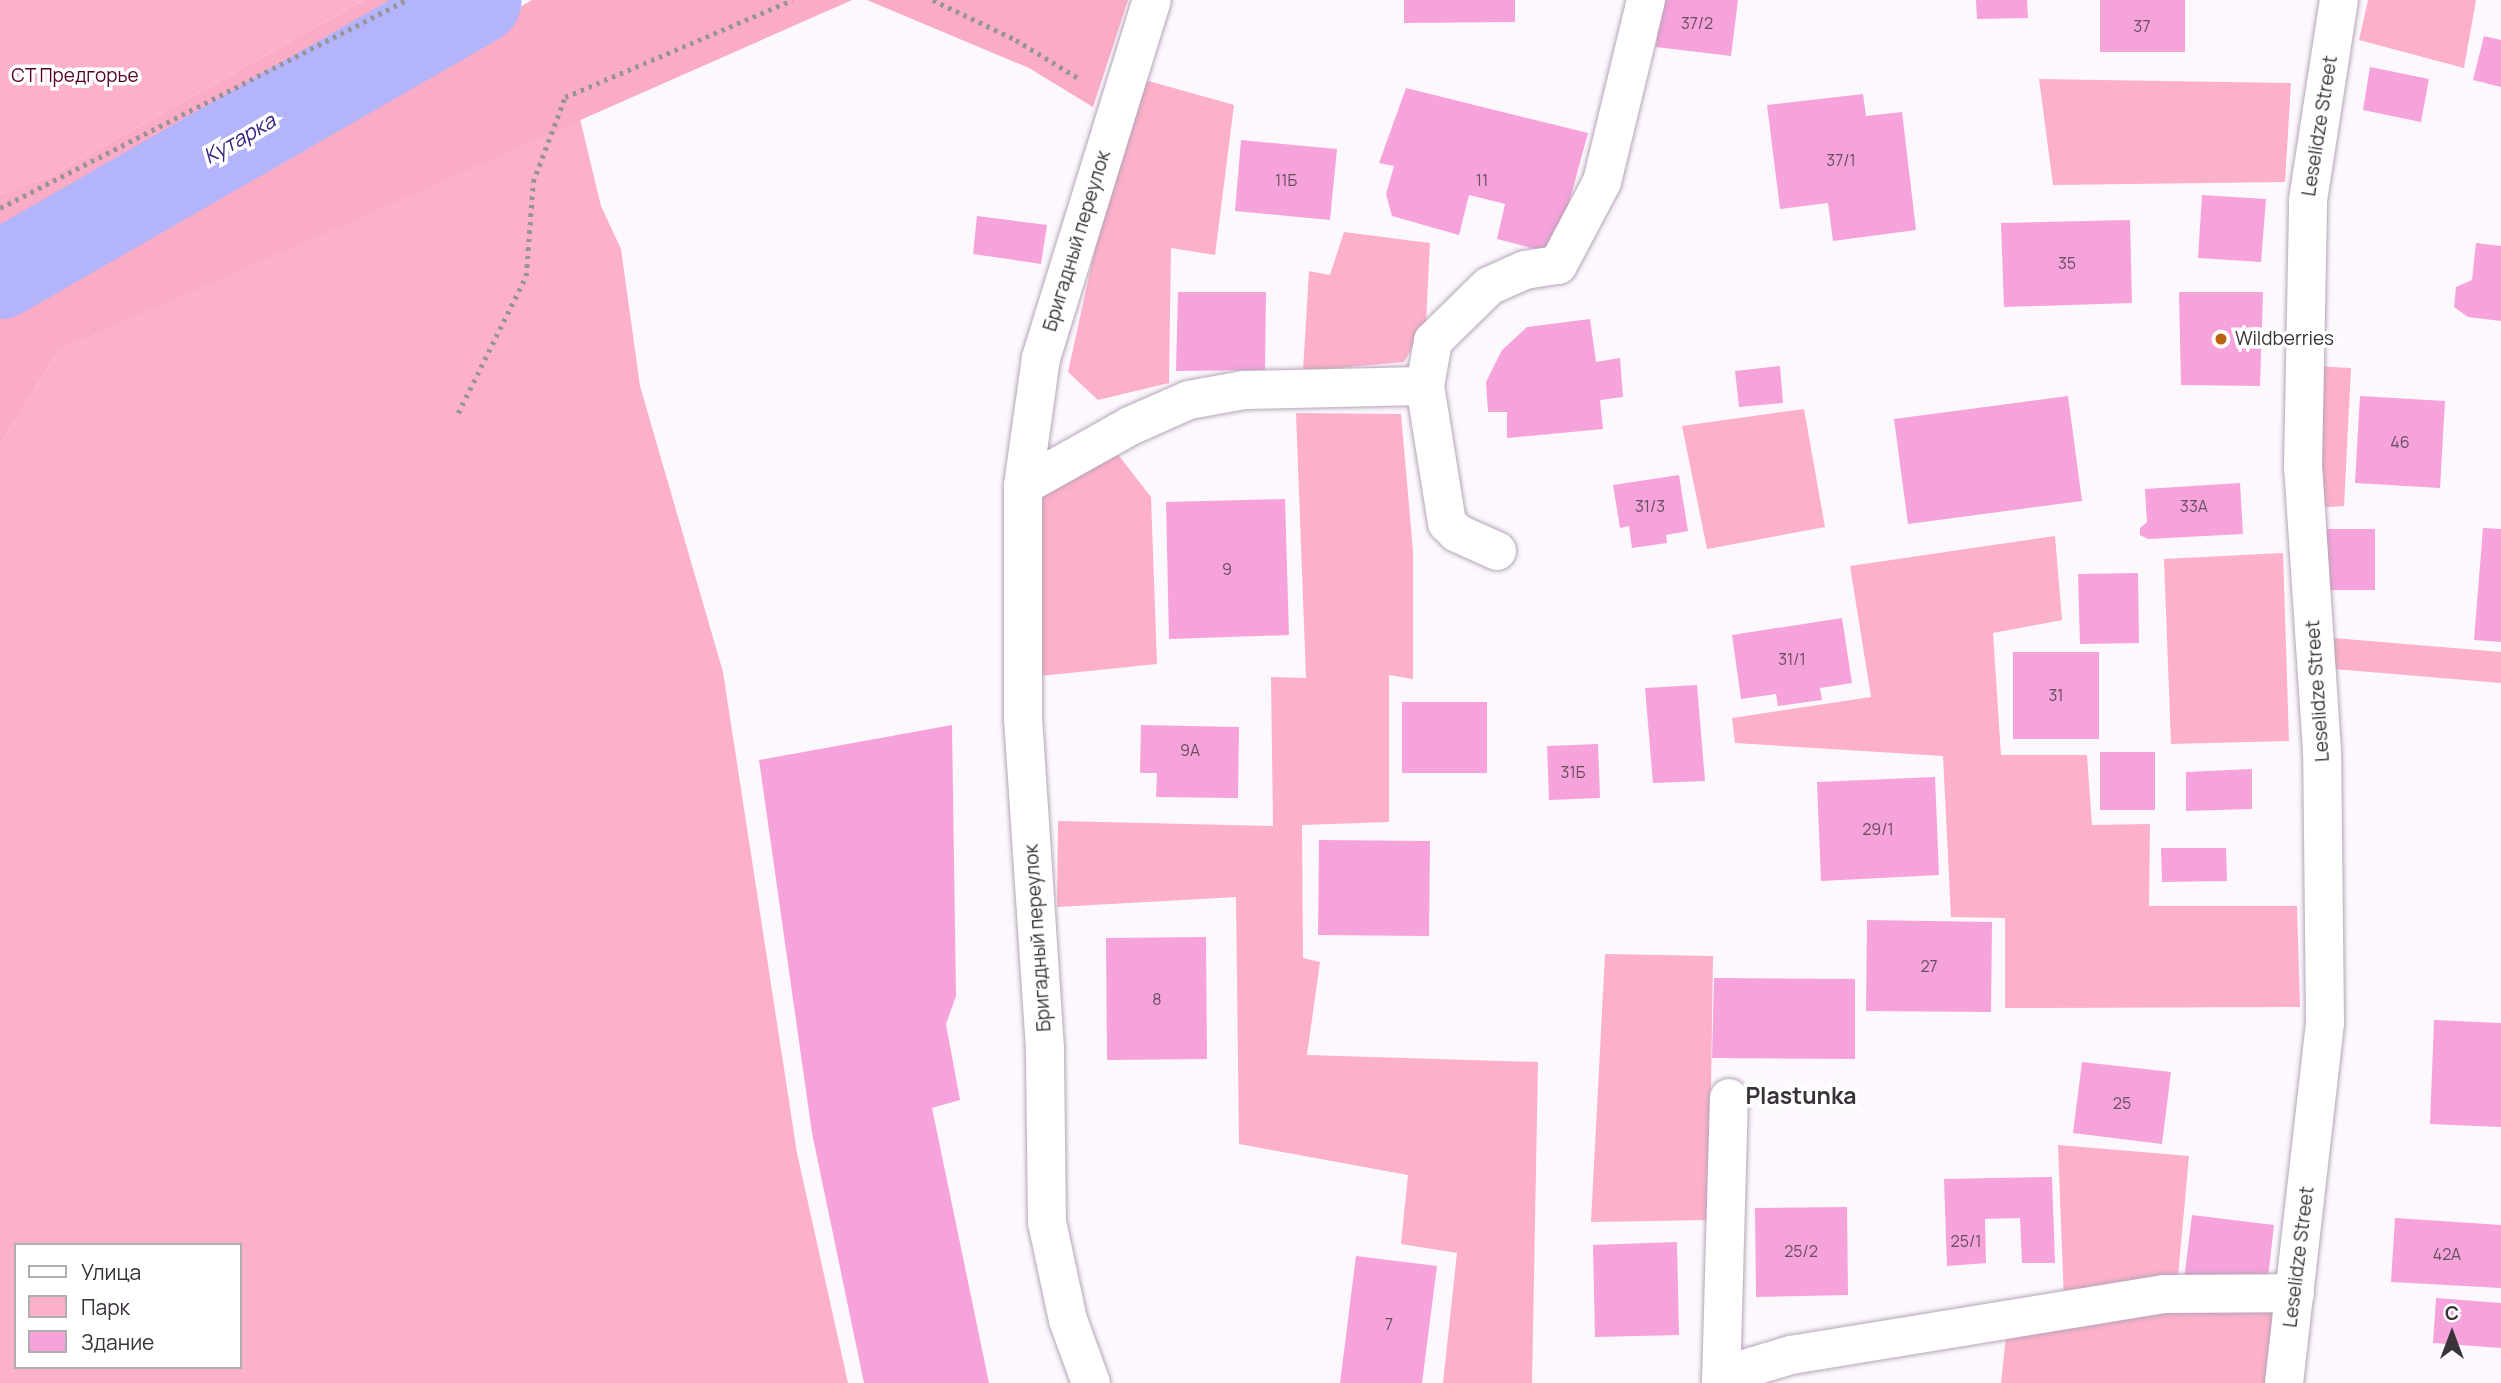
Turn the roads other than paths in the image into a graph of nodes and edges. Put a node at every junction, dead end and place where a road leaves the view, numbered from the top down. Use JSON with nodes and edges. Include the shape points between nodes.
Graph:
{"nodes":[{"id":1,"x":1152,"y":0,"type":"edge"},
{"id":2,"x":1646,"y":0,"type":"edge"},
{"id":3,"x":2339,"y":0,"type":"edge"},
{"id":4,"x":1425,"y":386,"type":"junction"},
{"id":5,"x":1023,"y":486,"type":"junction"},
{"id":6,"x":1497,"y":551,"type":"dead end"},
{"id":7,"x":1729,"y":1098,"type":"dead end"},
{"id":8,"x":2295,"y":1293,"type":"junction"},
{"id":9,"x":1721,"y":1379,"type":"edge"},
{"id":10,"x":1091,"y":1383,"type":"edge"},
{"id":11,"x":2284,"y":1383,"type":"edge"}],
"edges":[{"from":1,"to":5,"type":"street","name":"Бригадный переулок","via":[[1041,358]]},
{"from":2,"to":4,"type":"street","via":[[1602,182],[1558,265],[1525,270],[1489,286],[1459,312],[1433,341]]},
{"from":3,"to":8,"type":"street","name":"Leselidze Street","via":[[2308,200],[2302,468],[2322,751],[2325,1024]]},
{"from":4,"to":5,"type":"street","via":[[1244,390],[1189,400],[1130,426]]},
{"from":4,"to":6,"type":"street","via":[[1447,523],[1457,533]]},
{"from":5,"to":10,"type":"street","name":"Бригадный переулок","via":[[1023,719],[1045,1049],[1047,1222],[1068,1320]]},
{"from":7,"to":9,"type":"street"},
{"from":8,"to":9,"type":"street","via":[[2164,1294],[1791,1355]]},
{"from":8,"to":11,"type":"street","name":"Leselidze Street"}]}
